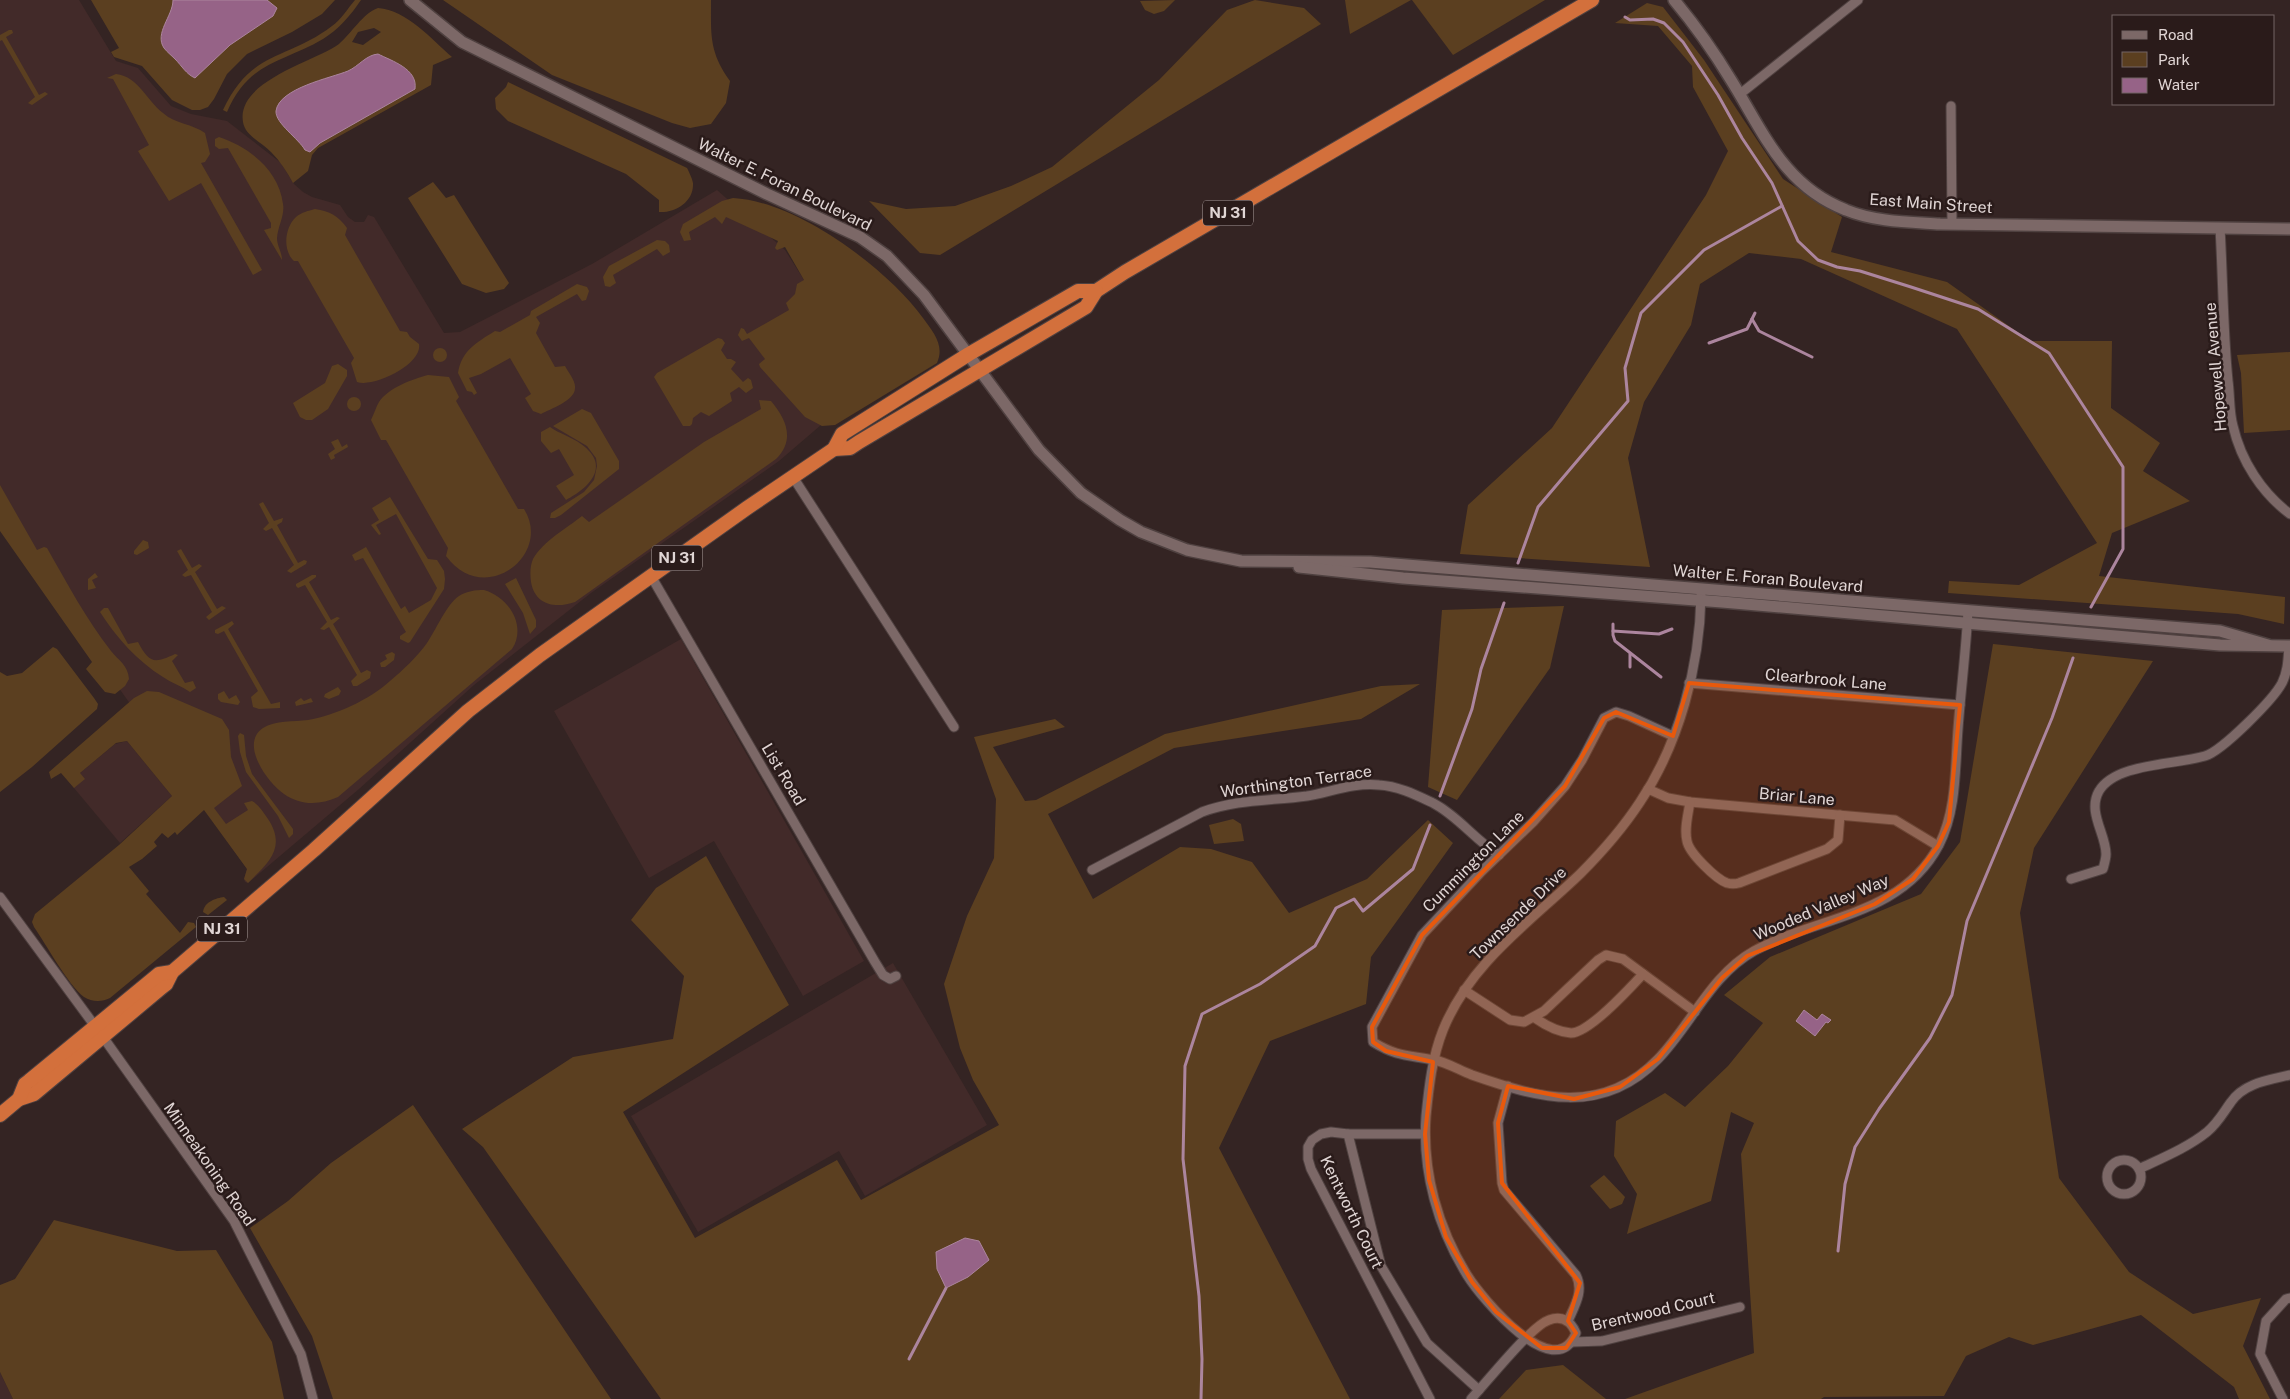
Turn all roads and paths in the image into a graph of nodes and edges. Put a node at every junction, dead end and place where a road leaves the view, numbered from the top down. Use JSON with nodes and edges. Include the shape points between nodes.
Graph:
{"nodes":[{"id":1,"x":410,"y":0,"type":"edge"},
{"id":2,"x":1592,"y":0,"type":"edge"},
{"id":3,"x":1674,"y":0,"type":"edge"},
{"id":4,"x":1858,"y":0,"type":"edge"},
{"id":5,"x":1740,"y":94,"type":"junction"},
{"id":6,"x":1951,"y":106,"type":"dead end"},
{"id":7,"x":1952,"y":224,"type":"junction"},
{"id":8,"x":2220,"y":228,"type":"junction"},
{"id":9,"x":2290,"y":229,"type":"edge"},
{"id":10,"x":1096,"y":290,"type":"junction"},
{"id":11,"x":969,"y":354,"type":"junction"},
{"id":12,"x":980,"y":370,"type":"junction"},
{"id":13,"x":834,"y":449,"type":"junction"},
{"id":14,"x":793,"y":477,"type":"junction"},
{"id":15,"x":2290,"y":514,"type":"edge"},
{"id":16,"x":651,"y":576,"type":"junction"},
{"id":17,"x":1701,"y":594,"type":"junction"},
{"id":18,"x":1968,"y":611,"type":"junction"},
{"id":19,"x":1967,"y":625,"type":"junction"},
{"id":20,"x":2268,"y":645,"type":"junction"},
{"id":21,"x":2289,"y":646,"type":"edge"},
{"id":22,"x":1689,"y":683,"type":"junction"},
{"id":23,"x":1960,"y":705,"type":"junction"},
{"id":24,"x":954,"y":727,"type":"dead end"},
{"id":25,"x":1673,"y":736,"type":"junction"},
{"id":26,"x":1648,"y":789,"type":"junction"},
{"id":27,"x":1690,"y":802,"type":"junction"},
{"id":28,"x":1840,"y":815,"type":"junction"},
{"id":29,"x":1938,"y":846,"type":"junction"},
{"id":30,"x":1499,"y":855,"type":"junction"},
{"id":31,"x":1092,"y":870,"type":"dead end"},
{"id":32,"x":2071,"y":879,"type":"dead end"},
{"id":33,"x":0,"y":898,"type":"edge"},
{"id":34,"x":1643,"y":974,"type":"junction"},
{"id":35,"x":896,"y":976,"type":"dead end"},
{"id":36,"x":1464,"y":990,"type":"junction"},
{"id":37,"x":1695,"y":1012,"type":"junction"},
{"id":38,"x":1535,"y":1018,"type":"junction"},
{"id":39,"x":99,"y":1031,"type":"junction"},
{"id":40,"x":1433,"y":1060,"type":"junction"},
{"id":41,"x":2290,"y":1075,"type":"edge"},
{"id":42,"x":1508,"y":1086,"type":"junction"},
{"id":43,"x":0,"y":1115,"type":"edge"},
{"id":44,"x":1348,"y":1134,"type":"junction"},
{"id":45,"x":1425,"y":1134,"type":"junction"},
{"id":46,"x":2139,"y":1169,"type":"dead end"},
{"id":47,"x":2290,"y":1298,"type":"edge"},
{"id":48,"x":1740,"y":1307,"type":"dead end"},
{"id":49,"x":1568,"y":1321,"type":"junction"},
{"id":50,"x":1527,"y":1338,"type":"junction"},
{"id":51,"x":1572,"y":1342,"type":"junction"},
{"id":52,"x":1479,"y":1390,"type":"junction"},
{"id":53,"x":313,"y":1399,"type":"edge"},
{"id":54,"x":1430,"y":1399,"type":"edge"},
{"id":55,"x":1471,"y":1399,"type":"edge"},
{"id":56,"x":2283,"y":1399,"type":"edge"}],
"edges":[{"from":1,"to":11,"type":"street","name":"Walter E. Foran Boulevard","via":[[462,42],[860,237],[904,273]]},
{"from":2,"to":10,"type":"highway","number":"NJ 31"},
{"from":3,"to":5,"type":"street","name":"East Main Street"},
{"from":4,"to":5,"type":"street"},
{"from":5,"to":7,"type":"street","name":"East Main Street","via":[[1781,162],[1806,188],[1821,198],[1847,211],[1869,217]]},
{"from":6,"to":7,"type":"street"},
{"from":7,"to":8,"type":"street","name":"East Main Street"},
{"from":8,"to":9,"type":"street","name":"East Main Street"},
{"from":8,"to":15,"type":"street","name":"Hopewell Avenue","via":[[2232,425],[2253,475]]},
{"from":10,"to":11,"type":"highway","number":"NJ 31","via":[[1078,291]]},
{"from":10,"to":12,"type":"highway","number":"NJ 31","via":[[1086,307]]},
{"from":11,"to":12,"type":"street","name":"Walter E. Foran Boulevard"},
{"from":11,"to":13,"type":"highway","number":"NJ 31","via":[[842,434]]},
{"from":12,"to":13,"type":"highway","number":"NJ 31","via":[[850,448]]},
{"from":12,"to":17,"type":"street","name":"Walter E. Foran Boulevard","via":[[1039,450],[1073,485],[1109,514],[1141,532],[1187,550],[1241,562],[1403,578]]},
{"from":13,"to":14,"type":"highway","number":"NJ 31"},
{"from":14,"to":16,"type":"highway","number":"NJ 31"},
{"from":14,"to":24,"type":"street"},
{"from":16,"to":35,"type":"street","name":"List Road","via":[[875,962],[890,979]]},
{"from":16,"to":39,"type":"highway","number":"NJ 31","via":[[468,710],[314,850],[172,972],[159,974]]},
{"from":17,"to":18,"type":"street","name":"Walter E. Foran Boulevard"},
{"from":17,"to":19,"type":"street","name":"Walter E. Foran Boulevard"},
{"from":17,"to":22,"type":"street","name":"Townsende Drive"},
{"from":18,"to":19,"type":"street","name":"Wooded Valley Way"},
{"from":18,"to":20,"type":"street","name":"Walter E. Foran Boulevard","via":[[2220,631]]},
{"from":19,"to":20,"type":"street","name":"Walter E. Foran Boulevard","via":[[2220,645]]},
{"from":19,"to":23,"type":"street","name":"Wooded Valley Way"},
{"from":20,"to":21,"type":"street","name":"Walter E. Foran Boulevard"},
{"from":21,"to":32,"type":"street","via":[[2286,674],[2276,692],[2219,749],[2204,756],[2121,773],[2108,780],[2098,792],[2095,810],[2106,854],[2103,869]]},
{"from":22,"to":23,"type":"street","name":"Clearbrook Lane"},
{"from":22,"to":25,"type":"street","name":"Townsende Drive"},
{"from":23,"to":29,"type":"street","name":"Wooded Valley Way","via":[[1951,811]]},
{"from":25,"to":26,"type":"street","name":"Townsende Drive"},
{"from":25,"to":30,"type":"street","name":"Cummington Lane","via":[[1616,712],[1604,718],[1569,782]]},
{"from":26,"to":27,"type":"street","name":"Briar Lane","via":[[1668,798]]},
{"from":26,"to":36,"type":"street","name":"Townsende Drive","via":[[1632,814],[1595,858],[1500,948]]},
{"from":27,"to":28,"type":"street","name":"Briar Lane"},
{"from":27,"to":28,"type":"street","via":[[1686,830],[1688,847],[1720,879],[1732,884],[1827,850],[1838,840]]},
{"from":28,"to":29,"type":"street","name":"Briar Lane","via":[[1895,820]]},
{"from":29,"to":37,"type":"street","name":"Wooded Valley Way","via":[[1922,871],[1890,896],[1747,956],[1729,970]]},
{"from":30,"to":31,"type":"street","name":"Worthington Terrace","via":[[1434,804],[1406,791],[1377,784],[1219,806]]},
{"from":30,"to":40,"type":"street","name":"Cummington Lane","via":[[1422,935],[1372,1027],[1373,1042],[1386,1051]]},
{"from":33,"to":39,"type":"street","name":"Minneakoning Road"},
{"from":34,"to":37,"type":"street"},
{"from":34,"to":38,"type":"street","via":[[1588,1026],[1572,1033],[1552,1028]]},
{"from":34,"to":38,"type":"street","via":[[1623,959],[1606,955]]},
{"from":36,"to":38,"type":"street","via":[[1510,1020],[1524,1022]]},
{"from":36,"to":40,"type":"street","name":"Townsende Drive","via":[[1447,1022]]},
{"from":37,"to":42,"type":"street","name":"Wooded Valley Way","via":[[1650,1068],[1609,1092],[1586,1098],[1561,1098]]},
{"from":39,"to":43,"type":"highway","number":"NJ 31","via":[[25,1084],[19,1099]]},
{"from":39,"to":53,"type":"street","name":"Minneakoning Road","via":[[234,1222],[301,1354]]},
{"from":40,"to":42,"type":"street","name":"Wooded Valley Way"},
{"from":40,"to":45,"type":"street","name":"Townsende Drive"},
{"from":41,"to":46,"type":"street","via":[[2238,1093],[2208,1131],[2172,1154]]},
{"from":42,"to":49,"type":"street","via":[[1498,1123],[1502,1183],[1504,1190],[1576,1275],[1580,1293]]},
{"from":44,"to":45,"type":"street","name":"Kentworth Court"},
{"from":44,"to":52,"type":"street","via":[[1381,1266],[1427,1343]]},
{"from":44,"to":54,"type":"street","name":"Kentworth Court","via":[[1331,1132],[1312,1140],[1308,1147],[1311,1169]]},
{"from":45,"to":50,"type":"street","name":"Townsende Drive","via":[[1429,1180],[1446,1237],[1457,1259],[1496,1312]]},
{"from":47,"to":56,"type":"street","via":[[2266,1321],[2260,1354]]},
{"from":48,"to":51,"type":"street","name":"Brentwood Court","via":[[1602,1341]]},
{"from":49,"to":50,"type":"street","via":[[1561,1318],[1547,1320]]},
{"from":49,"to":51,"type":"street","via":[[1576,1333]]},
{"from":50,"to":51,"type":"street","name":"Townsende Drive","via":[[1542,1348],[1559,1351]]},
{"from":50,"to":52,"type":"street"},
{"from":52,"to":55,"type":"street"}]}
